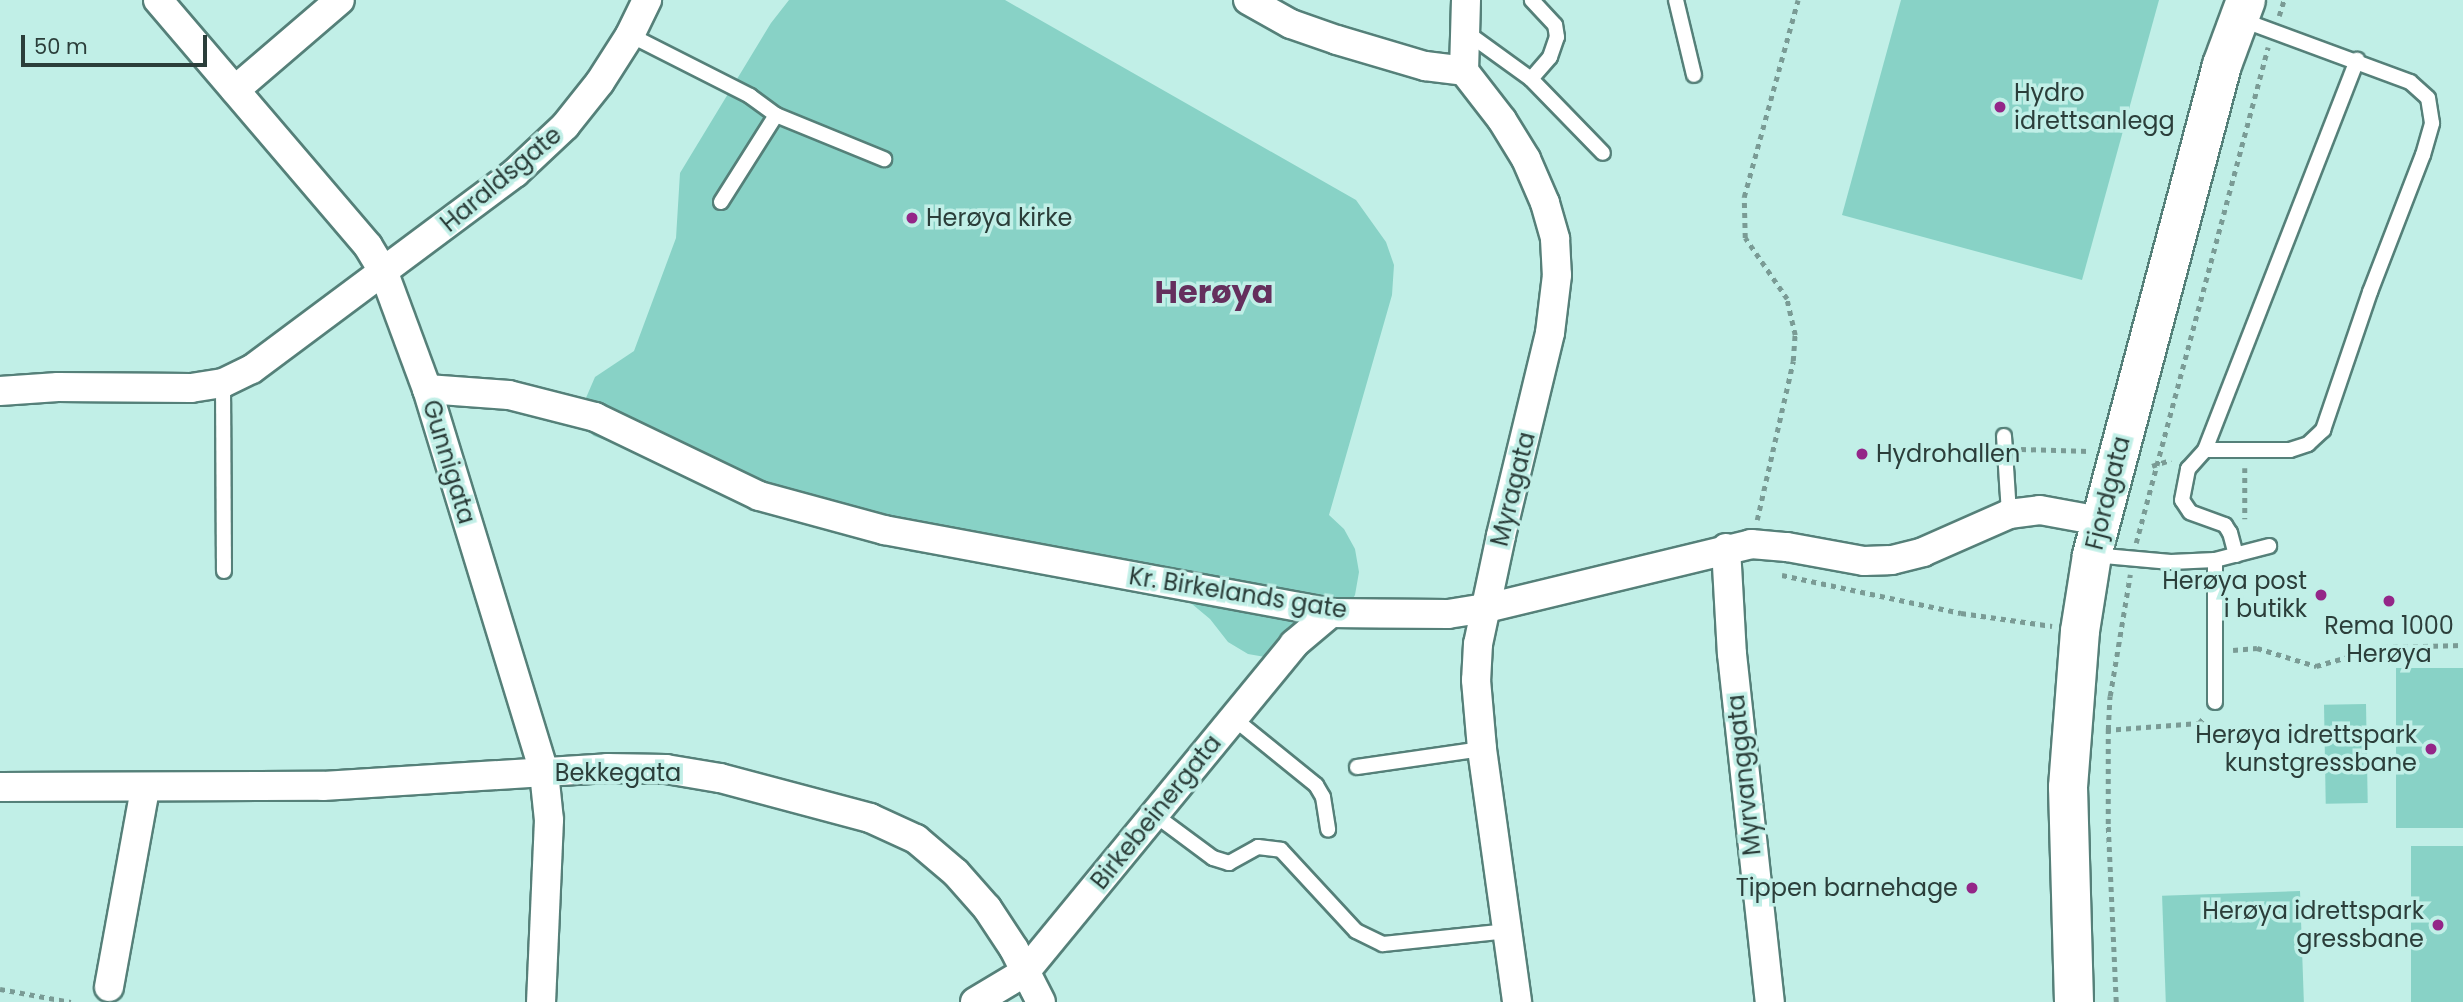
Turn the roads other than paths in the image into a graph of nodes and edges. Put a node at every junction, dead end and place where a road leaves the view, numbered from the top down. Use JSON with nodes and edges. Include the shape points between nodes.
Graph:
{"nodes":[{"id":1,"x":158,"y":0,"type":"edge"},
{"id":2,"x":340,"y":0,"type":"edge"},
{"id":3,"x":647,"y":0,"type":"edge"},
{"id":4,"x":1248,"y":0,"type":"edge"},
{"id":5,"x":1466,"y":0,"type":"edge"},
{"id":6,"x":1532,"y":0,"type":"edge"},
{"id":7,"x":1675,"y":0,"type":"edge"},
{"id":8,"x":2243,"y":10,"type":"edge"},
{"id":9,"x":1466,"y":32,"type":"junction"},
{"id":10,"x":630,"y":35,"type":"junction"},
{"id":11,"x":2357,"y":60,"type":"junction"},
{"id":12,"x":1464,"y":71,"type":"junction"},
{"id":13,"x":1694,"y":75,"type":"dead end"},
{"id":14,"x":1531,"y":79,"type":"junction"},
{"id":15,"x":235,"y":90,"type":"junction"},
{"id":16,"x":776,"y":115,"type":"junction"},
{"id":17,"x":1603,"y":153,"type":"dead end"},
{"id":18,"x":884,"y":159,"type":"dead end"},
{"id":19,"x":721,"y":202,"type":"dead end"},
{"id":20,"x":384,"y":273,"type":"junction"},
{"id":21,"x":223,"y":383,"type":"junction"},
{"id":22,"x":427,"y":389,"type":"junction"},
{"id":23,"x":0,"y":391,"type":"edge"},
{"id":24,"x":2004,"y":442,"type":"road end"},
{"id":25,"x":2205,"y":450,"type":"junction"},
{"id":26,"x":2009,"y":514,"type":"junction"},
{"id":27,"x":2096,"y":538,"type":"junction"},
{"id":28,"x":1739,"y":546,"type":"junction"},
{"id":29,"x":2269,"y":546,"type":"dead end"},
{"id":30,"x":2241,"y":554,"type":"junction"},
{"id":31,"x":2215,"y":560,"type":"junction"},
{"id":32,"x":224,"y":571,"type":"dead end"},
{"id":33,"x":1487,"y":608,"type":"junction"},
{"id":34,"x":1331,"y":613,"type":"junction"},
{"id":35,"x":2215,"y":702,"type":"road end"},
{"id":36,"x":1232,"y":717,"type":"junction"},
{"id":37,"x":1482,"y":749,"type":"junction"},
{"id":38,"x":1357,"y":766,"type":"dead end"},
{"id":39,"x":544,"y":772,"type":"junction"},
{"id":40,"x":0,"y":787,"type":"edge"},
{"id":41,"x":145,"y":789,"type":"junction"},
{"id":42,"x":1155,"y":815,"type":"junction"},
{"id":43,"x":1328,"y":830,"type":"dead end"},
{"id":44,"x":1508,"y":931,"type":"junction"},
{"id":45,"x":1025,"y":972,"type":"junction"},
{"id":46,"x":108,"y":988,"type":"dead end"},
{"id":47,"x":541,"y":1002,"type":"edge"},
{"id":48,"x":975,"y":1002,"type":"edge"},
{"id":49,"x":1041,"y":1002,"type":"edge"},
{"id":50,"x":1517,"y":1002,"type":"edge"},
{"id":51,"x":1770,"y":1002,"type":"edge"},
{"id":52,"x":2074,"y":1002,"type":"edge"}],
"edges":[{"from":1,"to":15,"type":"street","name":"Gunnigata"},
{"from":2,"to":15,"type":"street"},
{"from":3,"to":10,"type":"street","name":"Haraldsgate"},
{"from":4,"to":12,"type":"street","via":[[1291,24],[1337,40],[1425,66]]},
{"from":5,"to":9,"type":"street"},
{"from":6,"to":14,"type":"lane","via":[[1555,25],[1557,37],[1550,57]]},
{"from":7,"to":13,"type":"lane"},
{"from":8,"to":11,"type":"lane"},
{"from":8,"to":27,"type":"street","name":"Fjordgata","via":[[2218,78]]},
{"from":9,"to":12,"type":"street"},
{"from":9,"to":14,"type":"lane"},
{"from":10,"to":16,"type":"lane","via":[[751,96]]},
{"from":10,"to":20,"type":"street","name":"Haraldsgate","via":[[565,126],[515,173]]},
{"from":11,"to":25,"type":"lane"},
{"from":11,"to":25,"type":"lane","via":[[2421,88],[2432,105],[2430,132],[2323,430],[2300,447]]},
{"from":12,"to":33,"type":"street","name":"Myragata","via":[[1526,159],[1555,239],[1557,275],[1550,333]]},
{"from":14,"to":17,"type":"lane"},
{"from":15,"to":20,"type":"street","name":"Gunnigata","via":[[368,246]]},
{"from":16,"to":18,"type":"lane"},
{"from":16,"to":19,"type":"lane"},
{"from":20,"to":21,"type":"street","name":"Haraldsgate","via":[[252,369]]},
{"from":20,"to":22,"type":"street","name":"Gunnigata"},
{"from":21,"to":23,"type":"street","name":"Haraldsgate","via":[[191,388]]},
{"from":21,"to":32,"type":"lane"},
{"from":22,"to":34,"type":"street","name":"Kr. Birkelands gate","via":[[509,395],[595,417],[759,496],[884,530]]},
{"from":22,"to":39,"type":"street","name":"Gunnigata"},
{"from":24,"to":26,"type":"lane"},
{"from":25,"to":30,"type":"lane","via":[[2188,469],[2182,500],[2190,512],[2225,525]]},
{"from":26,"to":27,"type":"street","name":"Kr. Birkelands gate","via":[[2040,510]]},
{"from":26,"to":28,"type":"street","name":"Kr. Birkelands gate","via":[[1923,552],[1892,560],[1864,561],[1769,544]]},
{"from":27,"to":31,"type":"lane","name":"Kr. Birkelands gate","via":[[2171,562]]},
{"from":27,"to":52,"type":"street","name":"Fjordgata","via":[[2080,631],[2068,787]]},
{"from":28,"to":33,"type":"street","name":"Kr. Birkelands gate"},
{"from":28,"to":51,"type":"street","name":"Myrvanggata","via":[[1740,739]]},
{"from":29,"to":30,"type":"lane","name":"Kr. Birkelands gate"},
{"from":30,"to":31,"type":"lane","name":"Kr. Birkelands gate"},
{"from":31,"to":35,"type":"lane"},
{"from":33,"to":34,"type":"street","name":"Kr. Birkelands gate","via":[[1448,614]]},
{"from":33,"to":37,"type":"street","name":"Myragata","via":[[1476,680]]},
{"from":34,"to":36,"type":"street","name":"Birkebeinergata","via":[[1294,644]]},
{"from":36,"to":42,"type":"street","name":"Birkebeinergata"},
{"from":36,"to":43,"type":"lane","via":[[1316,785],[1323,797]]},
{"from":37,"to":38,"type":"lane"},
{"from":37,"to":44,"type":"street","name":"Myragata"},
{"from":39,"to":41,"type":"street","name":"Bekkegata","via":[[323,786]]},
{"from":39,"to":45,"type":"street","name":"Bekkegata","via":[[666,769],[720,778],[870,818],[916,839],[956,873],[987,908]]},
{"from":39,"to":47,"type":"street","name":"Gunnigata","via":[[549,820]]},
{"from":40,"to":41,"type":"street","name":"Bekkegata"},
{"from":41,"to":46,"type":"street"},
{"from":42,"to":44,"type":"lane","via":[[1213,859],[1229,863],[1258,847],[1281,850],[1356,931],[1382,944]]},
{"from":42,"to":45,"type":"street","name":"Birkebeinergata"},
{"from":44,"to":50,"type":"street","name":"Myragata"},
{"from":45,"to":48,"type":"street","name":"Birkebeinergata"},
{"from":45,"to":49,"type":"street","name":"Bekkegata"}]}
